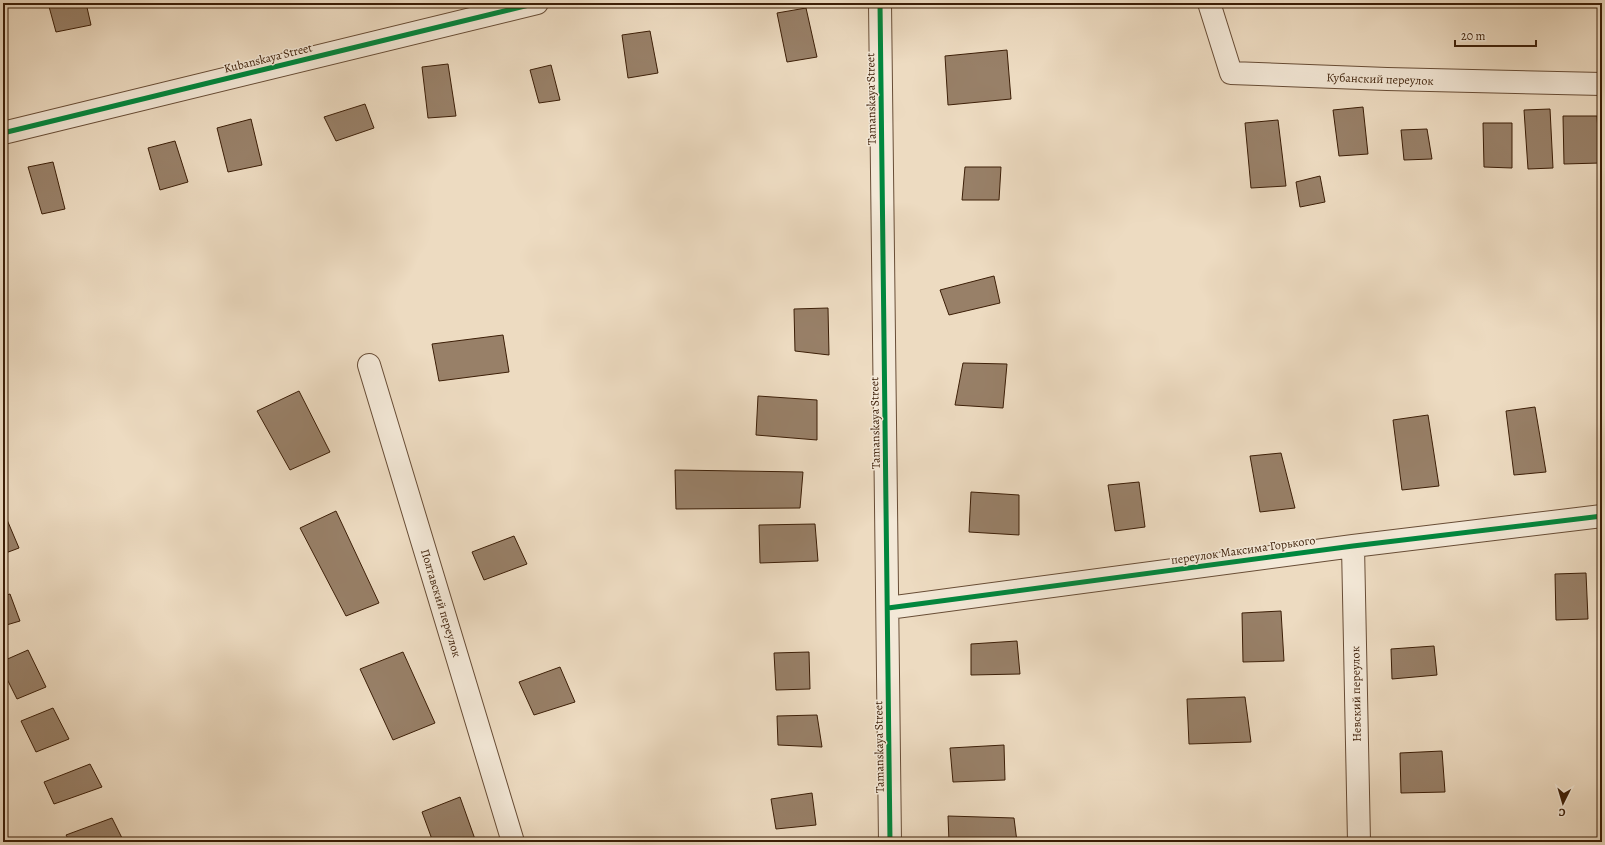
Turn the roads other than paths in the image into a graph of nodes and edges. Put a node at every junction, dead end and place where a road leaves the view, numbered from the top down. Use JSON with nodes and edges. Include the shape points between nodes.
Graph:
{"nodes":[{"id":1,"x":537,"y":3,"type":"edge"},
{"id":2,"x":880,"y":3,"type":"edge"},
{"id":3,"x":1209,"y":3,"type":"edge"},
{"id":4,"x":1602,"y":84,"type":"edge"},
{"id":5,"x":3,"y":133,"type":"edge"},
{"id":6,"x":369,"y":365,"type":"dead end"},
{"id":7,"x":1602,"y":516,"type":"edge"},
{"id":8,"x":1353,"y":546,"type":"junction"},
{"id":9,"x":888,"y":608,"type":"junction"},
{"id":10,"x":513,"y":842,"type":"edge"},
{"id":11,"x":890,"y":842,"type":"edge"},
{"id":12,"x":1359,"y":842,"type":"edge"}],
"edges":[{"from":1,"to":5,"type":"street","name":"Kubanskaya Street"},
{"from":2,"to":9,"type":"street","name":"Tamanskaya Street"},
{"from":3,"to":4,"type":"street","name":"Кубанский переулок","via":[[1231,73],[1387,80]]},
{"from":6,"to":10,"type":"street","name":"Полтавский переулок"},
{"from":7,"to":8,"type":"street","name":"переулок Максима Горького"},
{"from":8,"to":9,"type":"street","name":"переулок Максима Горького"},
{"from":8,"to":12,"type":"street","name":"Невский переулок"},
{"from":9,"to":11,"type":"street","name":"Tamanskaya Street"}]}
